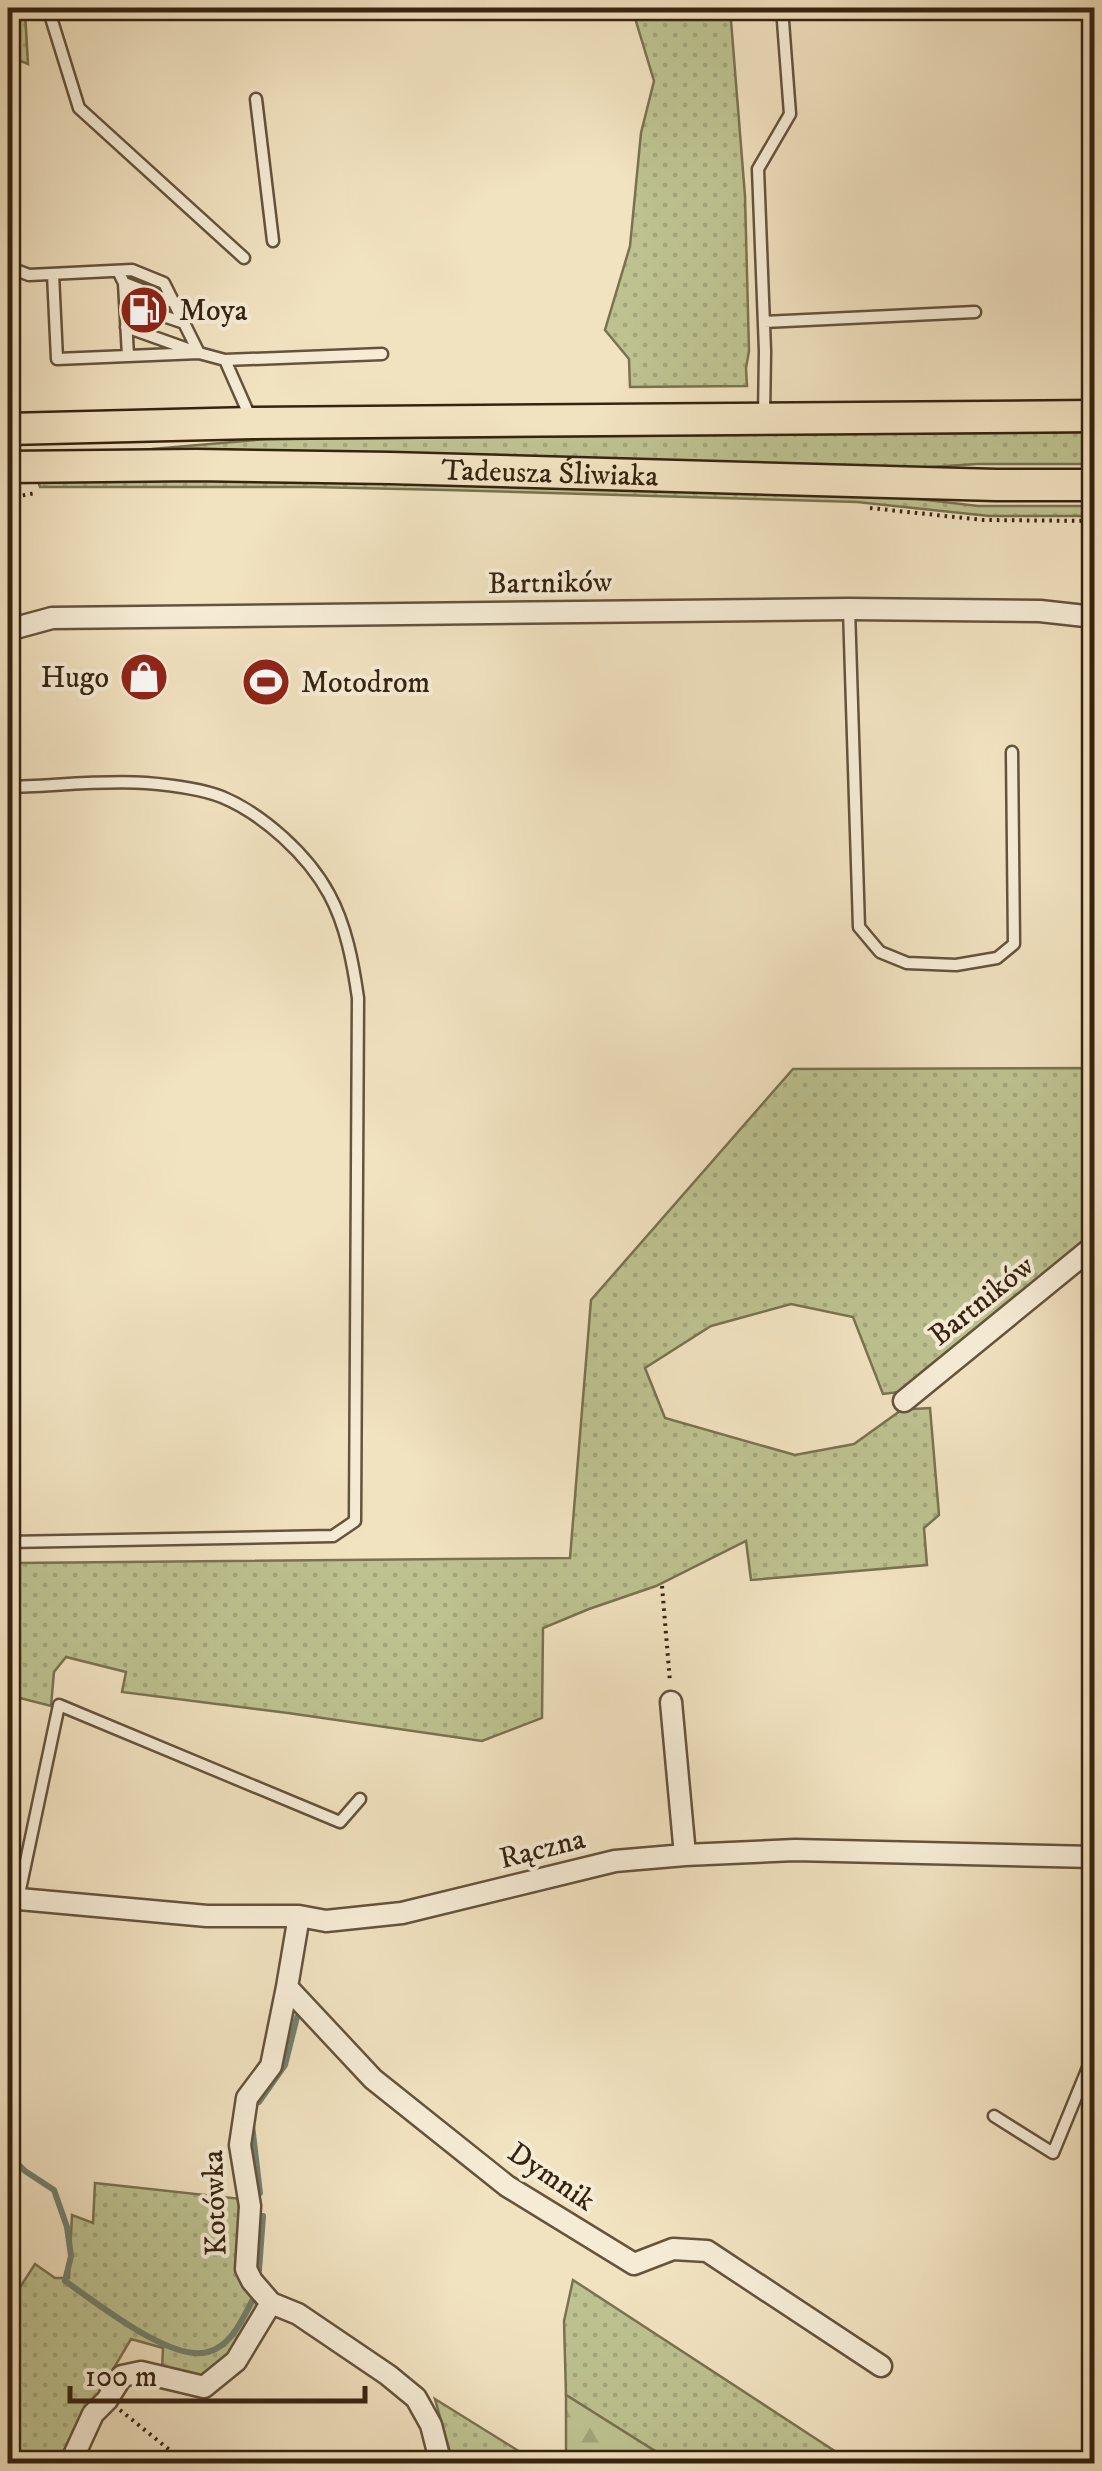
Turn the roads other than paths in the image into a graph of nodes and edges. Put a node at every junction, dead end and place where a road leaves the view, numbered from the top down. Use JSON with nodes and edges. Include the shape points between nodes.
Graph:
{"nodes":[{"id":1,"x":48,"y":8,"type":"edge"},
{"id":2,"x":782,"y":8,"type":"edge"},
{"id":3,"x":256,"y":99,"type":"dead end"},
{"id":4,"x":272,"y":241,"type":"dead end"},
{"id":5,"x":244,"y":258,"type":"dead end"},
{"id":6,"x":8,"y":267,"type":"edge"},
{"id":7,"x":118,"y":271,"type":"junction"},
{"id":8,"x":53,"y":274,"type":"junction"},
{"id":9,"x":124,"y":283,"type":"junction"},
{"id":10,"x":174,"y":302,"type":"junction"},
{"id":11,"x":125,"y":303,"type":"junction"},
{"id":12,"x":974,"y":312,"type":"dead end"},
{"id":13,"x":764,"y":322,"type":"junction"},
{"id":14,"x":184,"y":323,"type":"junction"},
{"id":15,"x":126,"y":328,"type":"junction"},
{"id":16,"x":199,"y":353,"type":"junction"},
{"id":17,"x":382,"y":354,"type":"dead end"},
{"id":18,"x":128,"y":356,"type":"junction"},
{"id":19,"x":225,"y":360,"type":"junction"},
{"id":20,"x":1094,"y":416,"type":"edge"},
{"id":21,"x":764,"y":418,"type":"junction"},
{"id":22,"x":252,"y":423,"type":"junction"},
{"id":23,"x":8,"y":429,"type":"edge"},
{"id":24,"x":8,"y":467,"type":"edge"},
{"id":25,"x":1094,"y":485,"type":"edge"},
{"id":26,"x":849,"y":609,"type":"junction"},
{"id":27,"x":1094,"y":617,"type":"edge"},
{"id":28,"x":8,"y":630,"type":"edge"},
{"id":29,"x":1012,"y":752,"type":"dead end"},
{"id":30,"x":8,"y":787,"type":"edge"},
{"id":31,"x":1094,"y":1246,"type":"edge"},
{"id":32,"x":904,"y":1401,"type":"dead end"},
{"id":33,"x":8,"y":1542,"type":"edge"},
{"id":34,"x":672,"y":1702,"type":"road end"},
{"id":35,"x":360,"y":1800,"type":"dead end"},
{"id":36,"x":684,"y":1855,"type":"junction"},
{"id":37,"x":1094,"y":1856,"type":"edge"},
{"id":38,"x":13,"y":1899,"type":"edge"},
{"id":39,"x":299,"y":1916,"type":"junction"},
{"id":40,"x":288,"y":1987,"type":"junction"},
{"id":41,"x":1094,"y":2054,"type":"edge"},
{"id":42,"x":994,"y":2116,"type":"dead end"},
{"id":43,"x":271,"y":2303,"type":"junction"},
{"id":44,"x":882,"y":2366,"type":"dead end"},
{"id":45,"x":70,"y":2464,"type":"edge"},
{"id":46,"x":441,"y":2464,"type":"edge"}],
"edges":[{"from":1,"to":5,"type":"lane","via":[[80,108]]},
{"from":2,"to":13,"type":"lane","via":[[790,114],[758,169]]},
{"from":3,"to":4,"type":"lane"},
{"from":6,"to":8,"type":"lane"},
{"from":7,"to":8,"type":"lane"},
{"from":7,"to":9,"type":"lane"},
{"from":7,"to":10,"type":"lane","via":[[164,283]]},
{"from":8,"to":18,"type":"lane","via":[[57,359]]},
{"from":9,"to":10,"type":"lane"},
{"from":9,"to":11,"type":"lane"},
{"from":10,"to":14,"type":"lane"},
{"from":11,"to":14,"type":"lane"},
{"from":11,"to":15,"type":"lane"},
{"from":12,"to":13,"type":"lane"},
{"from":13,"to":21,"type":"lane"},
{"from":14,"to":16,"type":"lane"},
{"from":15,"to":16,"type":"lane"},
{"from":15,"to":18,"type":"lane"},
{"from":16,"to":18,"type":"lane"},
{"from":16,"to":19,"type":"lane"},
{"from":17,"to":19,"type":"lane"},
{"from":19,"to":22,"type":"lane"},
{"from":20,"to":21,"type":"main road","name":"Tadeusza Śliwiaka"},
{"from":21,"to":22,"type":"main road","name":"Tadeusza Śliwiaka"},
{"from":22,"to":23,"type":"main road","name":"Tadeusza Śliwiaka"},
{"from":24,"to":25,"type":"main road","name":"Tadeusza Śliwiaka","via":[[343,467]]},
{"from":26,"to":27,"type":"street","name":"Bartników"},
{"from":26,"to":28,"type":"street","name":"Bartników","via":[[52,618]]},
{"from":26,"to":29,"type":"lane","via":[[860,927],[880,952],[907,963],[956,964],[997,958],[1014,944]]},
{"from":30,"to":33,"type":"lane","via":[[146,783],[223,798],[254,816],[308,861],[330,896],[353,960],[358,1036],[355,1521],[333,1536]]},
{"from":31,"to":32,"type":"street","name":"Bartników"},
{"from":34,"to":36,"type":"street"},
{"from":35,"to":38,"type":"lane","via":[[340,1822],[58,1704]]},
{"from":36,"to":37,"type":"street","name":"Rączna","via":[[796,1850]]},
{"from":36,"to":39,"type":"street","name":"Rączna","via":[[615,1862],[402,1913],[326,1921]]},
{"from":38,"to":39,"type":"street","name":"Rączna","via":[[207,1916]]},
{"from":39,"to":40,"type":"street"},
{"from":40,"to":43,"type":"street","name":"Kotówka","via":[[271,2066],[247,2098],[240,2145],[250,2206],[246,2269]]},
{"from":40,"to":44,"type":"street","name":"Dymnik","via":[[373,2078],[507,2186],[634,2264],[672,2249],[707,2251]]},
{"from":41,"to":42,"type":"lane","via":[[1053,2153]]},
{"from":43,"to":45,"type":"street","via":[[236,2361],[204,2386],[141,2372],[122,2376],[93,2414]]},
{"from":43,"to":46,"type":"street","via":[[298,2314],[416,2398]]}]}
